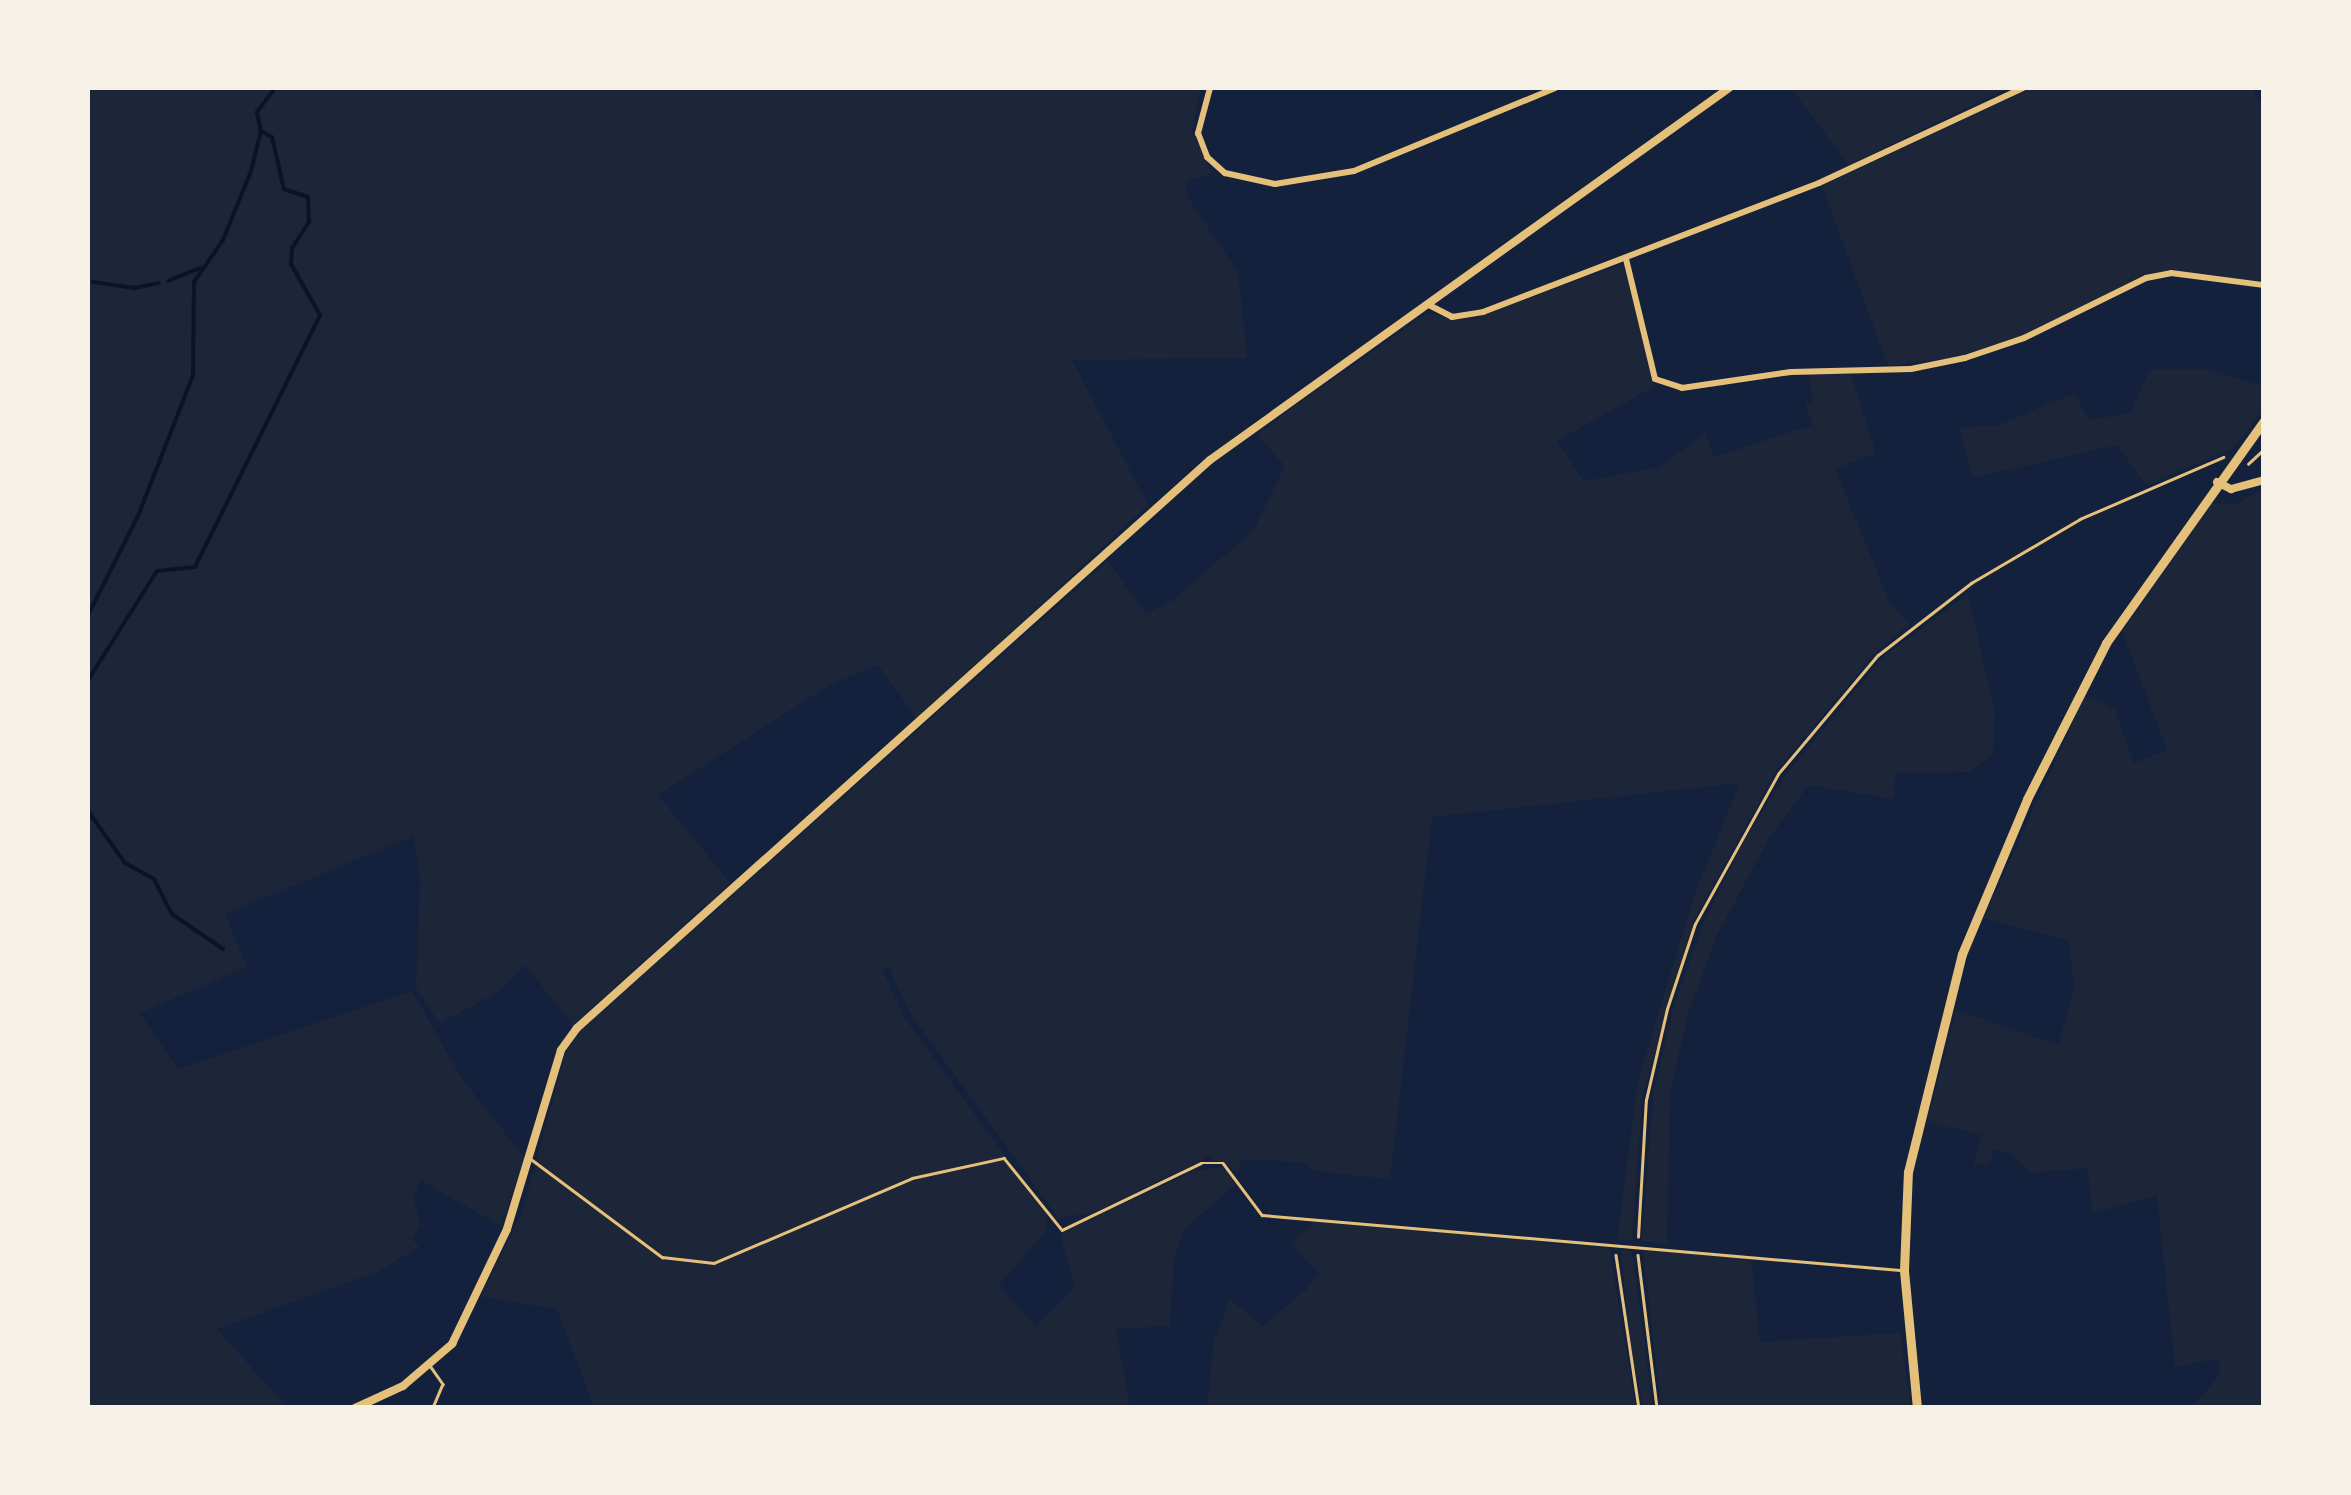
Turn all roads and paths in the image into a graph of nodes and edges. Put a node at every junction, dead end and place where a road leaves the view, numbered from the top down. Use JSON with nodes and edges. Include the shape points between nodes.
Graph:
{"nodes":[{"id":1,"x":1210,"y":88,"type":"edge"},
{"id":2,"x":1556,"y":88,"type":"edge"},
{"id":3,"x":1729,"y":88,"type":"edge"},
{"id":4,"x":2023,"y":88,"type":"edge"},
{"id":5,"x":1626,"y":258,"type":"junction"},
{"id":6,"x":2264,"y":285,"type":"edge"},
{"id":7,"x":1426,"y":303,"type":"junction"},
{"id":8,"x":2264,"y":421,"type":"edge"},
{"id":9,"x":2228,"y":455,"type":"dead end"},
{"id":10,"x":2264,"y":480,"type":"edge"},
{"id":11,"x":2216,"y":482,"type":"junction"},
{"id":12,"x":530,"y":1158,"type":"junction"},
{"id":13,"x":1638,"y":1234,"type":"dead end"},
{"id":14,"x":1615,"y":1244,"type":"junction"},
{"id":15,"x":1638,"y":1264,"type":"dead end"},
{"id":16,"x":1904,"y":1270,"type":"junction"},
{"id":17,"x":430,"y":1366,"type":"junction"},
{"id":18,"x":355,"y":1408,"type":"edge"},
{"id":19,"x":433,"y":1408,"type":"edge"},
{"id":20,"x":1640,"y":1408,"type":"edge"},
{"id":21,"x":1657,"y":1408,"type":"edge"},
{"id":22,"x":1917,"y":1408,"type":"edge"}],
"edges":[{"from":1,"to":2,"type":"street","via":[[1198,133],[1207,158],[1225,174],[1274,184],[1354,171]]},
{"from":3,"to":7,"type":"street"},
{"from":4,"to":5,"type":"street","via":[[1819,183]]},
{"from":5,"to":6,"type":"street","via":[[1655,379],[1682,388],[1791,372],[1911,369],[1965,358],[2171,273]]},
{"from":5,"to":7,"type":"street","via":[[1483,312],[1452,317]]},
{"from":7,"to":12,"type":"street","via":[[1185,481],[577,1028],[561,1050]]},
{"from":8,"to":11,"type":"main road"},
{"from":9,"to":13,"type":"path","via":[[2080,520],[1971,583],[1878,655],[1778,774],[1696,924],[1667,1009],[1646,1100]]},
{"from":10,"to":11,"type":"street","via":[[2230,489]]},
{"from":11,"to":16,"type":"main road","via":[[2106,643],[1987,889],[1924,1096],[1908,1172]]},
{"from":12,"to":14,"type":"lane","via":[[662,1257],[714,1263],[912,1178],[1004,1158],[1062,1230],[1201,1163],[1223,1162],[1262,1215]]},
{"from":12,"to":17,"type":"street","via":[[507,1229],[462,1326]]},
{"from":14,"to":16,"type":"lane"},
{"from":14,"to":20,"type":"path"},
{"from":15,"to":21,"type":"path"},
{"from":16,"to":22,"type":"main road"},
{"from":17,"to":18,"type":"street"},
{"from":17,"to":19,"type":"lane","via":[[443,1384]]}]}
